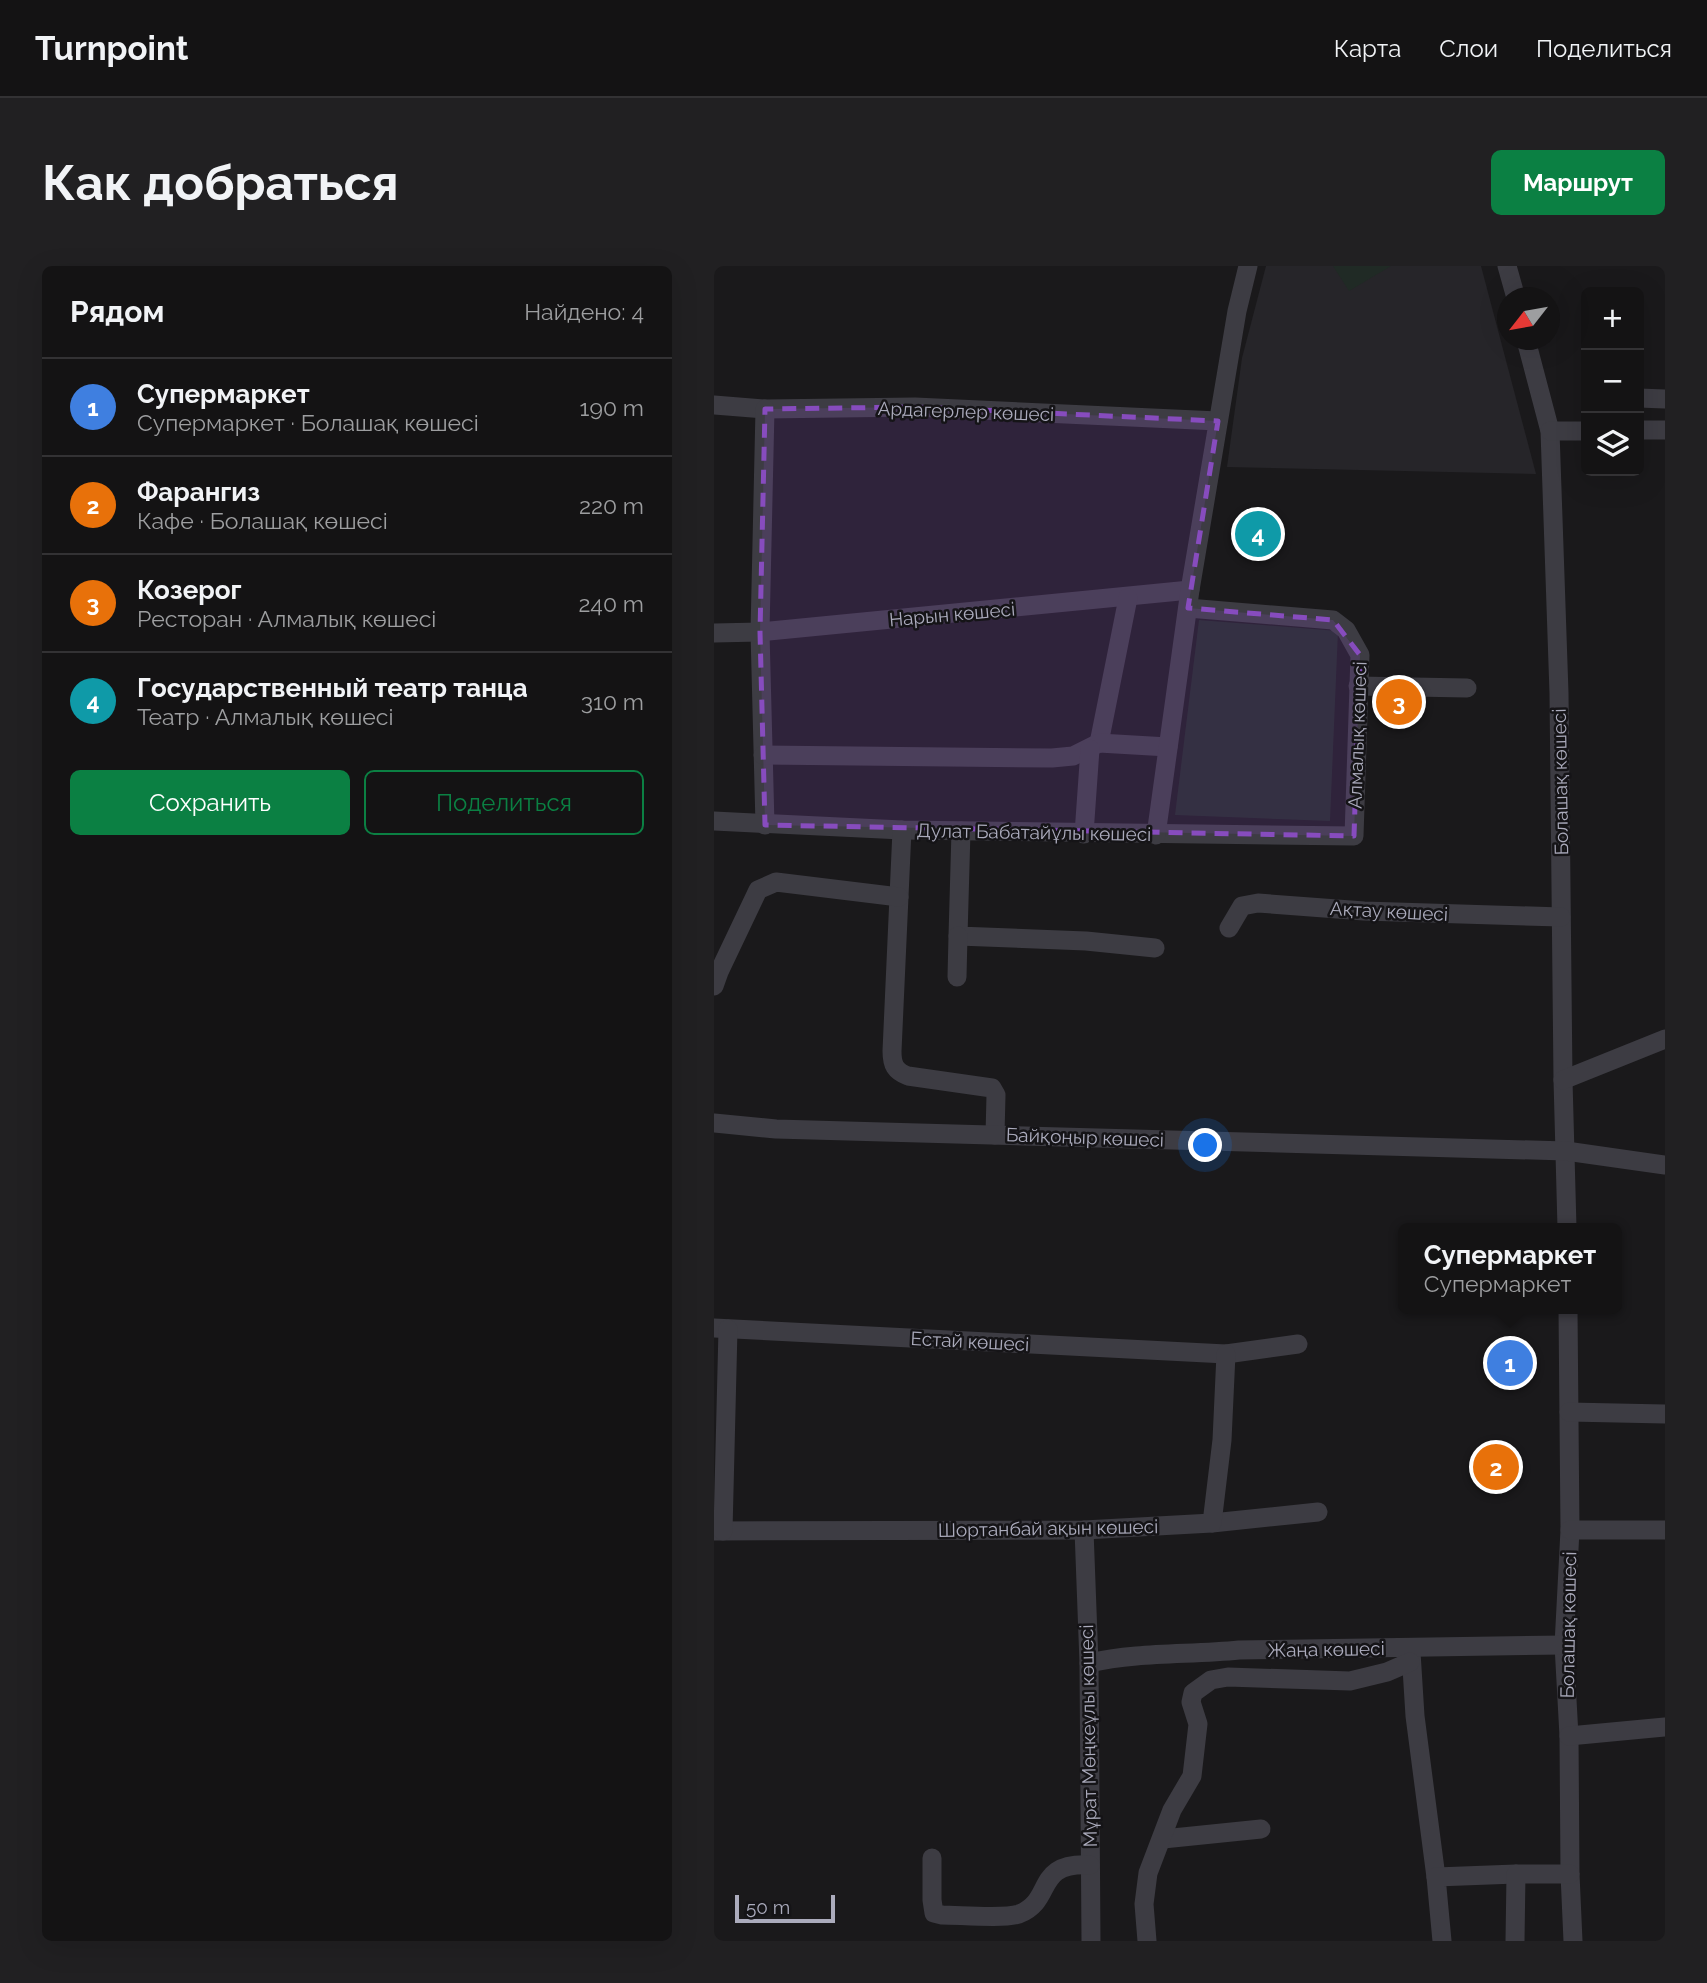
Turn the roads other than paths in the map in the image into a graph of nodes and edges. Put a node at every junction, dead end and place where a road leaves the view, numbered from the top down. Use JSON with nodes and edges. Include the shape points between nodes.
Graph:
{"nodes":[{"id":1,"x":1248,"y":266,"type":"edge"},
{"id":2,"x":1507,"y":266,"type":"edge"},
{"id":3,"x":1513,"y":287,"type":"edge"},
{"id":4,"x":1530,"y":350,"type":"edge"},
{"id":5,"x":1644,"y":398,"type":"edge"},
{"id":6,"x":1665,"y":400,"type":"edge"},
{"id":7,"x":714,"y":405,"type":"edge"},
{"id":8,"x":765,"y":409,"type":"junction"},
{"id":9,"x":1218,"y":421,"type":"junction"},
{"id":10,"x":1644,"y":430,"type":"edge"},
{"id":11,"x":1665,"y":430,"type":"edge"},
{"id":12,"x":1550,"y":431,"type":"junction"},
{"id":13,"x":1581,"y":431,"type":"edge"},
{"id":14,"x":1128,"y":598,"type":"junction"},
{"id":15,"x":1189,"y":599,"type":"junction"},
{"id":16,"x":760,"y":632,"type":"junction"},
{"id":17,"x":714,"y":633,"type":"edge"},
{"id":18,"x":1359,"y":686,"type":"junction"},
{"id":19,"x":1467,"y":688,"type":"dead end"},
{"id":20,"x":1094,"y":746,"type":"junction"},
{"id":21,"x":1168,"y":747,"type":"junction"},
{"id":22,"x":763,"y":755,"type":"junction"},
{"id":23,"x":714,"y":821,"type":"edge"},
{"id":24,"x":765,"y":825,"type":"junction"},
{"id":25,"x":902,"y":830,"type":"junction"},
{"id":26,"x":961,"y":831,"type":"junction"},
{"id":27,"x":1084,"y":834,"type":"junction"},
{"id":28,"x":1156,"y":835,"type":"junction"},
{"id":29,"x":1354,"y":836,"type":"joint"},
{"id":30,"x":900,"y":897,"type":"junction"},
{"id":31,"x":1561,"y":917,"type":"junction"},
{"id":32,"x":1229,"y":928,"type":"dead end"},
{"id":33,"x":958,"y":936,"type":"junction"},
{"id":34,"x":1155,"y":948,"type":"dead end"},
{"id":35,"x":716,"y":977,"type":"edge"},
{"id":36,"x":957,"y":977,"type":"dead end"},
{"id":37,"x":1665,"y":1039,"type":"edge"},
{"id":38,"x":1563,"y":1080,"type":"junction"},
{"id":39,"x":714,"y":1123,"type":"edge"},
{"id":40,"x":995,"y":1135,"type":"junction"},
{"id":41,"x":1566,"y":1151,"type":"junction"},
{"id":42,"x":1665,"y":1165,"type":"edge"},
{"id":43,"x":1567,"y":1223,"type":"edge"},
{"id":44,"x":1568,"y":1314,"type":"edge"},
{"id":45,"x":721,"y":1329,"type":"edge"},
{"id":46,"x":1298,"y":1344,"type":"dead end"},
{"id":47,"x":1226,"y":1354,"type":"junction"},
{"id":48,"x":1570,"y":1412,"type":"junction"},
{"id":49,"x":1665,"y":1414,"type":"edge"},
{"id":50,"x":1318,"y":1512,"type":"dead end"},
{"id":51,"x":1212,"y":1523,"type":"junction"},
{"id":52,"x":1570,"y":1530,"type":"junction"},
{"id":53,"x":1665,"y":1530,"type":"edge"},
{"id":54,"x":718,"y":1531,"type":"edge"},
{"id":55,"x":1084,"y":1531,"type":"junction"},
{"id":56,"x":1564,"y":1645,"type":"junction"},
{"id":57,"x":1410,"y":1655,"type":"junction"},
{"id":58,"x":1089,"y":1663,"type":"junction"},
{"id":59,"x":1665,"y":1727,"type":"edge"},
{"id":60,"x":1569,"y":1736,"type":"junction"},
{"id":61,"x":1261,"y":1829,"type":"dead end"},
{"id":62,"x":1163,"y":1839,"type":"junction"},
{"id":63,"x":932,"y":1858,"type":"dead end"},
{"id":64,"x":1090,"y":1865,"type":"junction"},
{"id":65,"x":1516,"y":1874,"type":"junction"},
{"id":66,"x":1570,"y":1874,"type":"junction"},
{"id":67,"x":1436,"y":1877,"type":"junction"},
{"id":68,"x":1091,"y":1941,"type":"edge"},
{"id":69,"x":1147,"y":1941,"type":"edge"},
{"id":70,"x":1442,"y":1941,"type":"edge"},
{"id":71,"x":1515,"y":1941,"type":"edge"},
{"id":72,"x":1573,"y":1941,"type":"edge"}],
"edges":[{"from":1,"to":9,"type":"street"},
{"from":2,"to":3,"type":"street"},
{"from":4,"to":12,"type":"street","name":"Болашақ көшесі"},
{"from":5,"to":6,"type":"street"},
{"from":7,"to":8,"type":"street","name":"Ардагерлер көшесі"},
{"from":8,"to":9,"type":"street","name":"Ардагерлер көшесі","via":[[915,407]]},
{"from":8,"to":16,"type":"street"},
{"from":9,"to":15,"type":"street"},
{"from":10,"to":11,"type":"street"},
{"from":12,"to":13,"type":"street"},
{"from":12,"to":31,"type":"street","name":"Болашақ көшесі"},
{"from":14,"to":15,"type":"street","name":"Нарын көшесі"},
{"from":14,"to":16,"type":"street","name":"Нарын көшесі"},
{"from":14,"to":20,"type":"street"},
{"from":15,"to":18,"type":"street","name":"Алмалық көшесі","via":[[1333,620],[1346,630],[1360,655]]},
{"from":15,"to":21,"type":"street"},
{"from":16,"to":17,"type":"street","name":"Нарын көшесі"},
{"from":16,"to":22,"type":"street"},
{"from":18,"to":19,"type":"street"},
{"from":18,"to":29,"type":"street","name":"Алмалық көшесі"},
{"from":20,"to":21,"type":"street"},
{"from":20,"to":22,"type":"street","via":[[1073,756],[1052,758]]},
{"from":20,"to":27,"type":"street"},
{"from":21,"to":28,"type":"street"},
{"from":22,"to":24,"type":"street"},
{"from":23,"to":24,"type":"street","name":"Дулат Бабатайұлы көшесі"},
{"from":24,"to":25,"type":"street","name":"Дулат Бабатайұлы көшесі"},
{"from":25,"to":26,"type":"street","name":"Дулат Бабатайұлы көшесі"},
{"from":25,"to":30,"type":"street"},
{"from":26,"to":27,"type":"street","name":"Дулат Бабатайұлы көшесі"},
{"from":26,"to":33,"type":"street"},
{"from":27,"to":28,"type":"street","name":"Дулат Бабатайұлы көшесі"},
{"from":28,"to":29,"type":"street","name":"Дулат Бабатайұлы көшесі"},
{"from":30,"to":35,"type":"street","via":[[769,884],[758,890]]},
{"from":30,"to":40,"type":"street","via":[[894,1067],[908,1076],[992,1088],[996,1095]]},
{"from":31,"to":32,"type":"street","name":"Ақтау көшесі","via":[[1258,903],[1242,906]]},
{"from":31,"to":38,"type":"street","name":"Болашақ көшесі"},
{"from":33,"to":34,"type":"street"},
{"from":33,"to":36,"type":"street"},
{"from":37,"to":38,"type":"street"},
{"from":38,"to":41,"type":"street","name":"Болашақ көшесі"},
{"from":39,"to":40,"type":"street","name":"Байқоңыр көшесі"},
{"from":40,"to":41,"type":"street","name":"Байқоңыр көшесі"},
{"from":41,"to":42,"type":"street","name":"Байқоңыр көшесі"},
{"from":41,"to":43,"type":"street","name":"Болашақ көшесі"},
{"from":44,"to":48,"type":"street","name":"Болашақ көшесі"},
{"from":45,"to":47,"type":"street","name":"Естай көшесі"},
{"from":45,"to":54,"type":"street"},
{"from":46,"to":47,"type":"street","name":"Естай көшесі"},
{"from":47,"to":51,"type":"street"},
{"from":48,"to":49,"type":"street"},
{"from":48,"to":52,"type":"street","name":"Болашақ көшесі"},
{"from":50,"to":51,"type":"street","name":"Шортанбай ақын көшесі"},
{"from":51,"to":55,"type":"street","name":"Шортанбай ақын көшесі"},
{"from":52,"to":53,"type":"street"},
{"from":52,"to":56,"type":"street","name":"Болашақ көшесі"},
{"from":54,"to":55,"type":"street","name":"Шортанбай ақын көшесі"},
{"from":55,"to":58,"type":"street","name":"Мұрат Мөңкеұлы көшесі"},
{"from":56,"to":57,"type":"street","name":"Жаңа көшесі"},
{"from":56,"to":60,"type":"street","name":"Болашақ көшесі"},
{"from":57,"to":58,"type":"street","name":"Жаңа көшесі","via":[[1239,1650],[1121,1656]]},
{"from":57,"to":62,"type":"street","via":[[1387,1671],[1350,1681],[1228,1677],[1200,1686],[1191,1702],[1198,1724],[1192,1776],[1172,1810]]},
{"from":57,"to":67,"type":"street"},
{"from":58,"to":64,"type":"street","name":"Мұрат Мөңкеұлы көшесі"},
{"from":59,"to":60,"type":"street"},
{"from":60,"to":66,"type":"street","name":"Болашақ көшесі"},
{"from":61,"to":62,"type":"street"},
{"from":62,"to":69,"type":"street","via":[[1148,1873],[1144,1904]]},
{"from":63,"to":64,"type":"street","via":[[934,1913],[942,1916],[1017,1915],[1028,1909],[1061,1867]]},
{"from":64,"to":68,"type":"street","name":"Мұрат Мөңкеұлы көшесі"},
{"from":65,"to":66,"type":"street"},
{"from":65,"to":67,"type":"street"},
{"from":65,"to":71,"type":"street"},
{"from":66,"to":72,"type":"street","name":"Болашақ көшесі"},
{"from":67,"to":70,"type":"street"}]}
